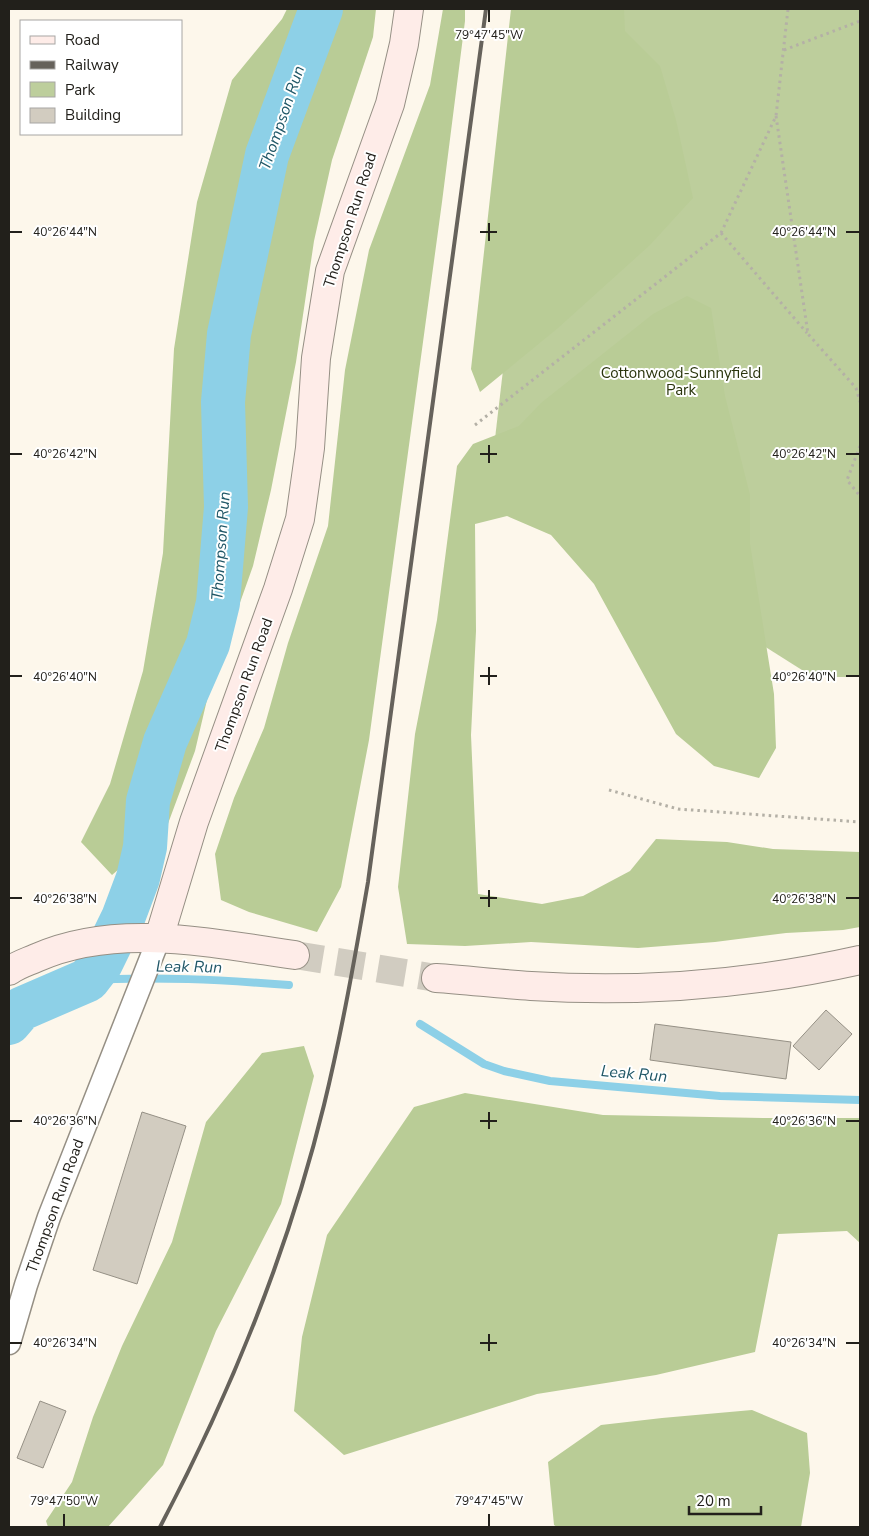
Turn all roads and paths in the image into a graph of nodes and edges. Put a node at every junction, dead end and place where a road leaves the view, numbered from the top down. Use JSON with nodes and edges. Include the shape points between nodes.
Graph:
{"nodes":[{"id":1,"x":409,"y":9,"type":"edge"},
{"id":2,"x":788,"y":9,"type":"edge"},
{"id":3,"x":860,"y":21,"type":"edge"},
{"id":4,"x":784,"y":50,"type":"junction"},
{"id":5,"x":776,"y":116,"type":"junction"},
{"id":6,"x":721,"y":233,"type":"junction"},
{"id":7,"x":808,"y":334,"type":"junction"},
{"id":8,"x":860,"y":402,"type":"edge"},
{"id":9,"x":475,"y":425,"type":"dead end"},
{"id":10,"x":860,"y":446,"type":"edge"},
{"id":11,"x":860,"y":496,"type":"edge"},
{"id":12,"x":609,"y":790,"type":"dead end"},
{"id":13,"x":860,"y":822,"type":"edge"},
{"id":14,"x":156,"y":947,"type":"junction"},
{"id":15,"x":49,"y":952,"type":"junction"},
{"id":16,"x":295,"y":955,"type":"tunnel mouth"},
{"id":17,"x":9,"y":958,"type":"edge"},
{"id":18,"x":860,"y":960,"type":"edge"},
{"id":19,"x":9,"y":971,"type":"edge"},
{"id":20,"x":436,"y":978,"type":"tunnel mouth"},
{"id":21,"x":9,"y":1343,"type":"edge"}],
"edges":[{"from":1,"to":14,"type":"street","name":"Thompson Run Road","via":[[390,104],[330,271],[316,358],[310,448],[300,519],[194,822]]},
{"from":2,"to":4,"type":"path"},
{"from":3,"to":4,"type":"path"},
{"from":4,"to":5,"type":"path"},
{"from":5,"to":6,"type":"path"},
{"from":5,"to":7,"type":"path"},
{"from":6,"to":7,"type":"path"},
{"from":6,"to":9,"type":"path"},
{"from":7,"to":8,"type":"path","via":[[856,388]]},
{"from":10,"to":11,"type":"path","via":[[847,480]]},
{"from":12,"to":13,"type":"path","via":[[678,809]]},
{"from":14,"to":15,"type":"street","via":[[128,938]]},
{"from":14,"to":16,"type":"street","via":[[226,945]]},
{"from":14,"to":21,"type":"street","name":"Thompson Run Road","via":[[49,1217]]},
{"from":15,"to":17,"type":"street"},
{"from":15,"to":19,"type":"street"},
{"from":18,"to":20,"type":"street","via":[[730,982],[619,988],[531,986]]}]}
